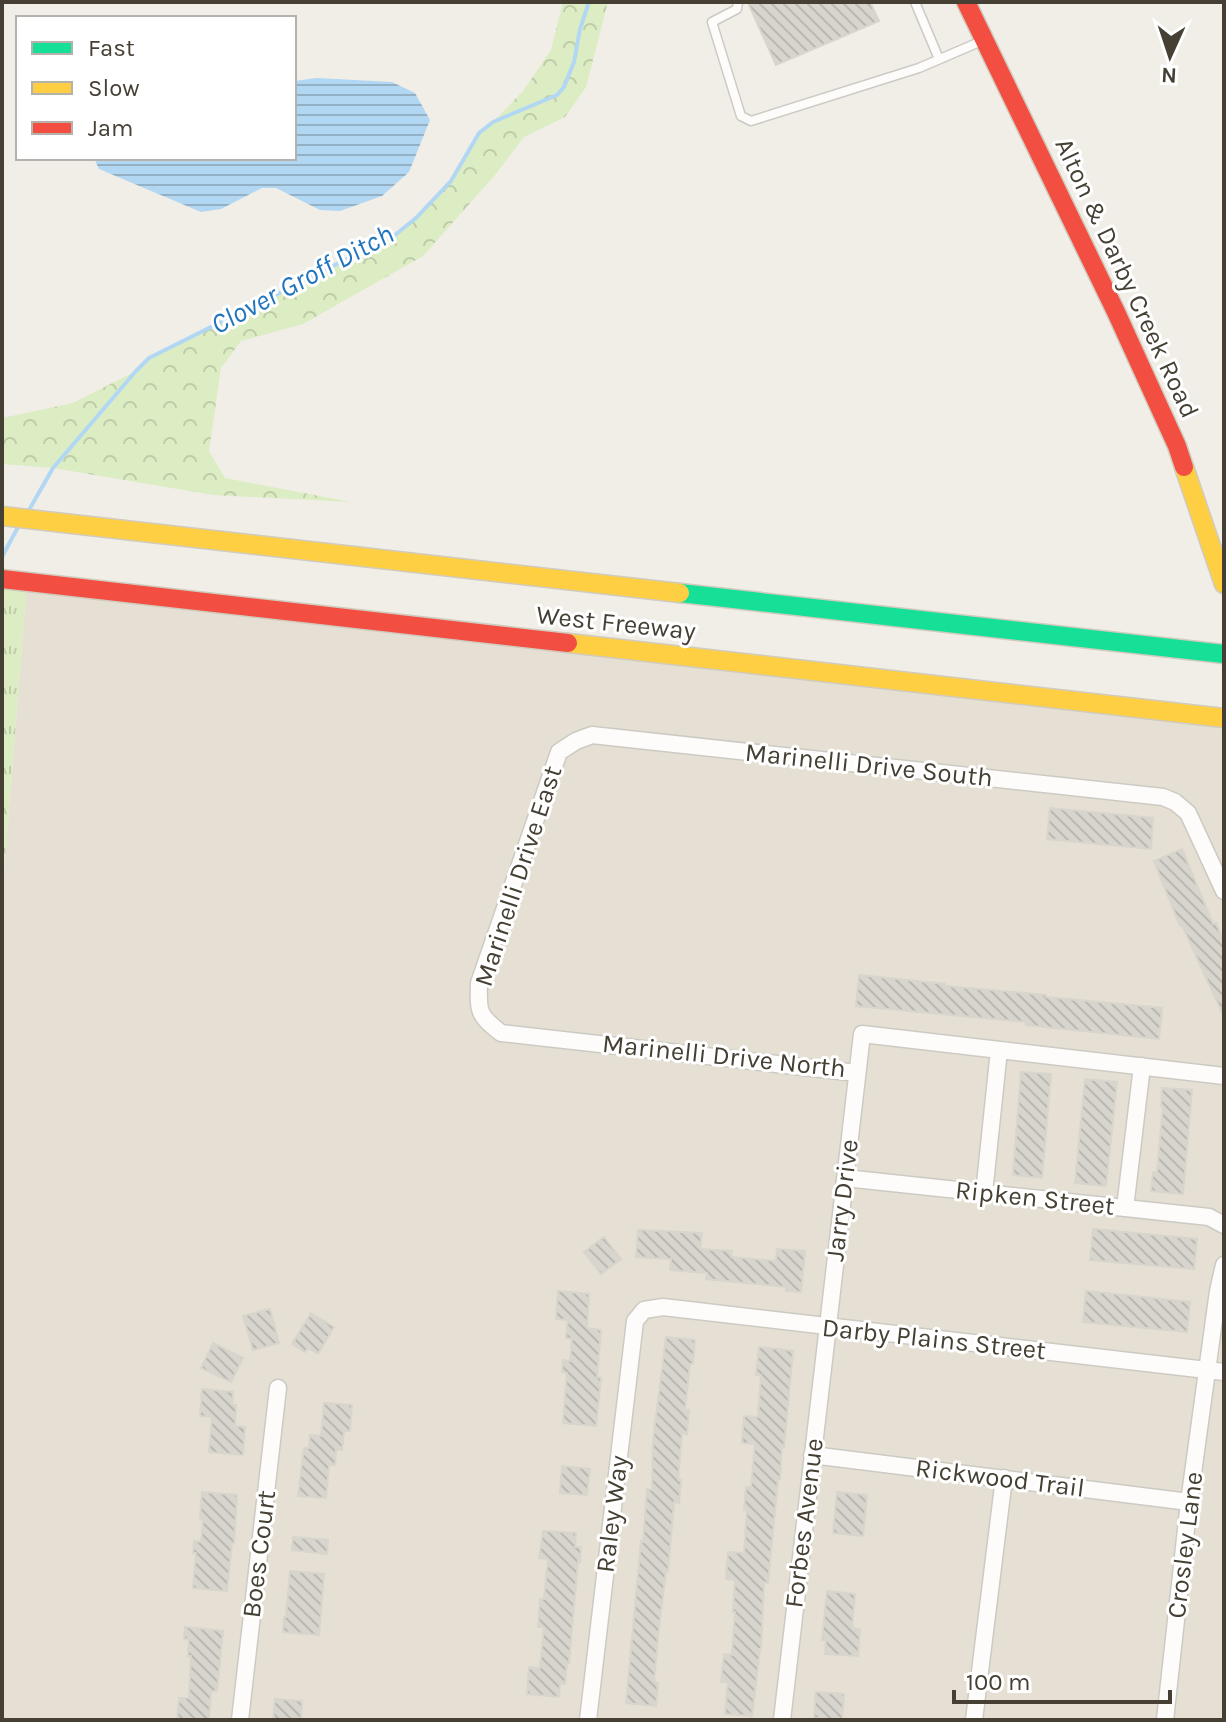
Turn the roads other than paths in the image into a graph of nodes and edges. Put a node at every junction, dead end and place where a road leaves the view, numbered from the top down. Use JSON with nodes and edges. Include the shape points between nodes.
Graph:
{"nodes":[{"id":1,"x":738,"y":2,"type":"edge"},
{"id":2,"x":915,"y":2,"type":"edge"},
{"id":3,"x":966,"y":2,"type":"edge"},
{"id":4,"x":985,"y":39,"type":"junction"},
{"id":5,"x":939,"y":59,"type":"junction"},
{"id":6,"x":3,"y":516,"type":"edge"},
{"id":7,"x":2,"y":579,"type":"edge"},
{"id":8,"x":1224,"y":584,"type":"edge"},
{"id":9,"x":1224,"y":654,"type":"edge"},
{"id":10,"x":1224,"y":718,"type":"edge"},
{"id":11,"x":576,"y":741,"type":"joint"},
{"id":12,"x":1224,"y":891,"type":"edge"},
{"id":13,"x":484,"y":1019,"type":"joint"},
{"id":14,"x":999,"y":1050,"type":"junction"},
{"id":15,"x":1142,"y":1066,"type":"junction"},
{"id":16,"x":857,"y":1073,"type":"junction"},
{"id":17,"x":1224,"y":1076,"type":"edge"},
{"id":18,"x":845,"y":1178,"type":"junction"},
{"id":19,"x":984,"y":1193,"type":"junction"},
{"id":20,"x":1125,"y":1208,"type":"junction"},
{"id":21,"x":1224,"y":1225,"type":"edge"},
{"id":22,"x":1224,"y":1265,"type":"edge"},
{"id":23,"x":644,"y":1310,"type":"joint"},
{"id":24,"x":827,"y":1327,"type":"junction"},
{"id":25,"x":1216,"y":1371,"type":"edge"},
{"id":26,"x":278,"y":1388,"type":"dead end"},
{"id":27,"x":812,"y":1455,"type":"junction"},
{"id":28,"x":1004,"y":1478,"type":"junction"},
{"id":29,"x":1189,"y":1502,"type":"junction"},
{"id":30,"x":240,"y":1720,"type":"edge"},
{"id":31,"x":588,"y":1720,"type":"edge"},
{"id":32,"x":782,"y":1720,"type":"edge"},
{"id":33,"x":974,"y":1720,"type":"edge"},
{"id":34,"x":1165,"y":1720,"type":"edge"}],
"edges":[{"from":1,"to":5,"type":"lane","via":[[737,9],[712,22],[741,116],[751,121]]},
{"from":2,"to":5,"type":"lane"},
{"from":3,"to":4,"type":"main road","name":"Alton & Darby Creek Road"},
{"from":4,"to":5,"type":"lane"},
{"from":4,"to":8,"type":"main road","name":"Alton & Darby Creek Road","via":[[1177,446]]},
{"from":6,"to":9,"type":"main road","name":"West Freeway"},
{"from":7,"to":10,"type":"main road","name":"West Freeway"},
{"from":11,"to":12,"type":"street","name":"Marinelli Drive South","via":[[592,735],[1163,797],[1188,813]]},
{"from":11,"to":13,"type":"street","name":"Marinelli Drive East","via":[[559,752],[479,983]]},
{"from":13,"to":16,"type":"street","name":"Marinelli Drive North","via":[[501,1033]]},
{"from":14,"to":15,"type":"street","name":"Marinelli Drive North"},
{"from":14,"to":16,"type":"street","name":"Marinelli Drive North","via":[[862,1034]]},
{"from":14,"to":19,"type":"street"},
{"from":15,"to":17,"type":"street","name":"Marinelli Drive North"},
{"from":15,"to":20,"type":"street"},
{"from":16,"to":18,"type":"street","name":"Jarry Drive"},
{"from":18,"to":19,"type":"street","name":"Ripken Street"},
{"from":18,"to":24,"type":"street","name":"Jarry Drive"},
{"from":19,"to":20,"type":"street","name":"Ripken Street"},
{"from":20,"to":21,"type":"street","name":"Ripken Street","via":[[1209,1217]]},
{"from":22,"to":25,"type":"street","name":"Crosley Lane","via":[[1218,1291]]},
{"from":23,"to":24,"type":"street","name":"Darby Plains Street","via":[[663,1307]]},
{"from":23,"to":31,"type":"street","name":"Raley Way","via":[[635,1321]]},
{"from":24,"to":25,"type":"street","name":"Darby Plains Street"},
{"from":24,"to":27,"type":"street","name":"Forbes Avenue"},
{"from":25,"to":29,"type":"street","name":"Crosley Lane"},
{"from":26,"to":30,"type":"street","name":"Boes Court"},
{"from":27,"to":28,"type":"street","name":"Rickwood Trail"},
{"from":27,"to":32,"type":"street","name":"Forbes Avenue"},
{"from":28,"to":29,"type":"street","name":"Rickwood Trail"},
{"from":28,"to":33,"type":"street"},
{"from":29,"to":34,"type":"street","name":"Crosley Lane"}]}
